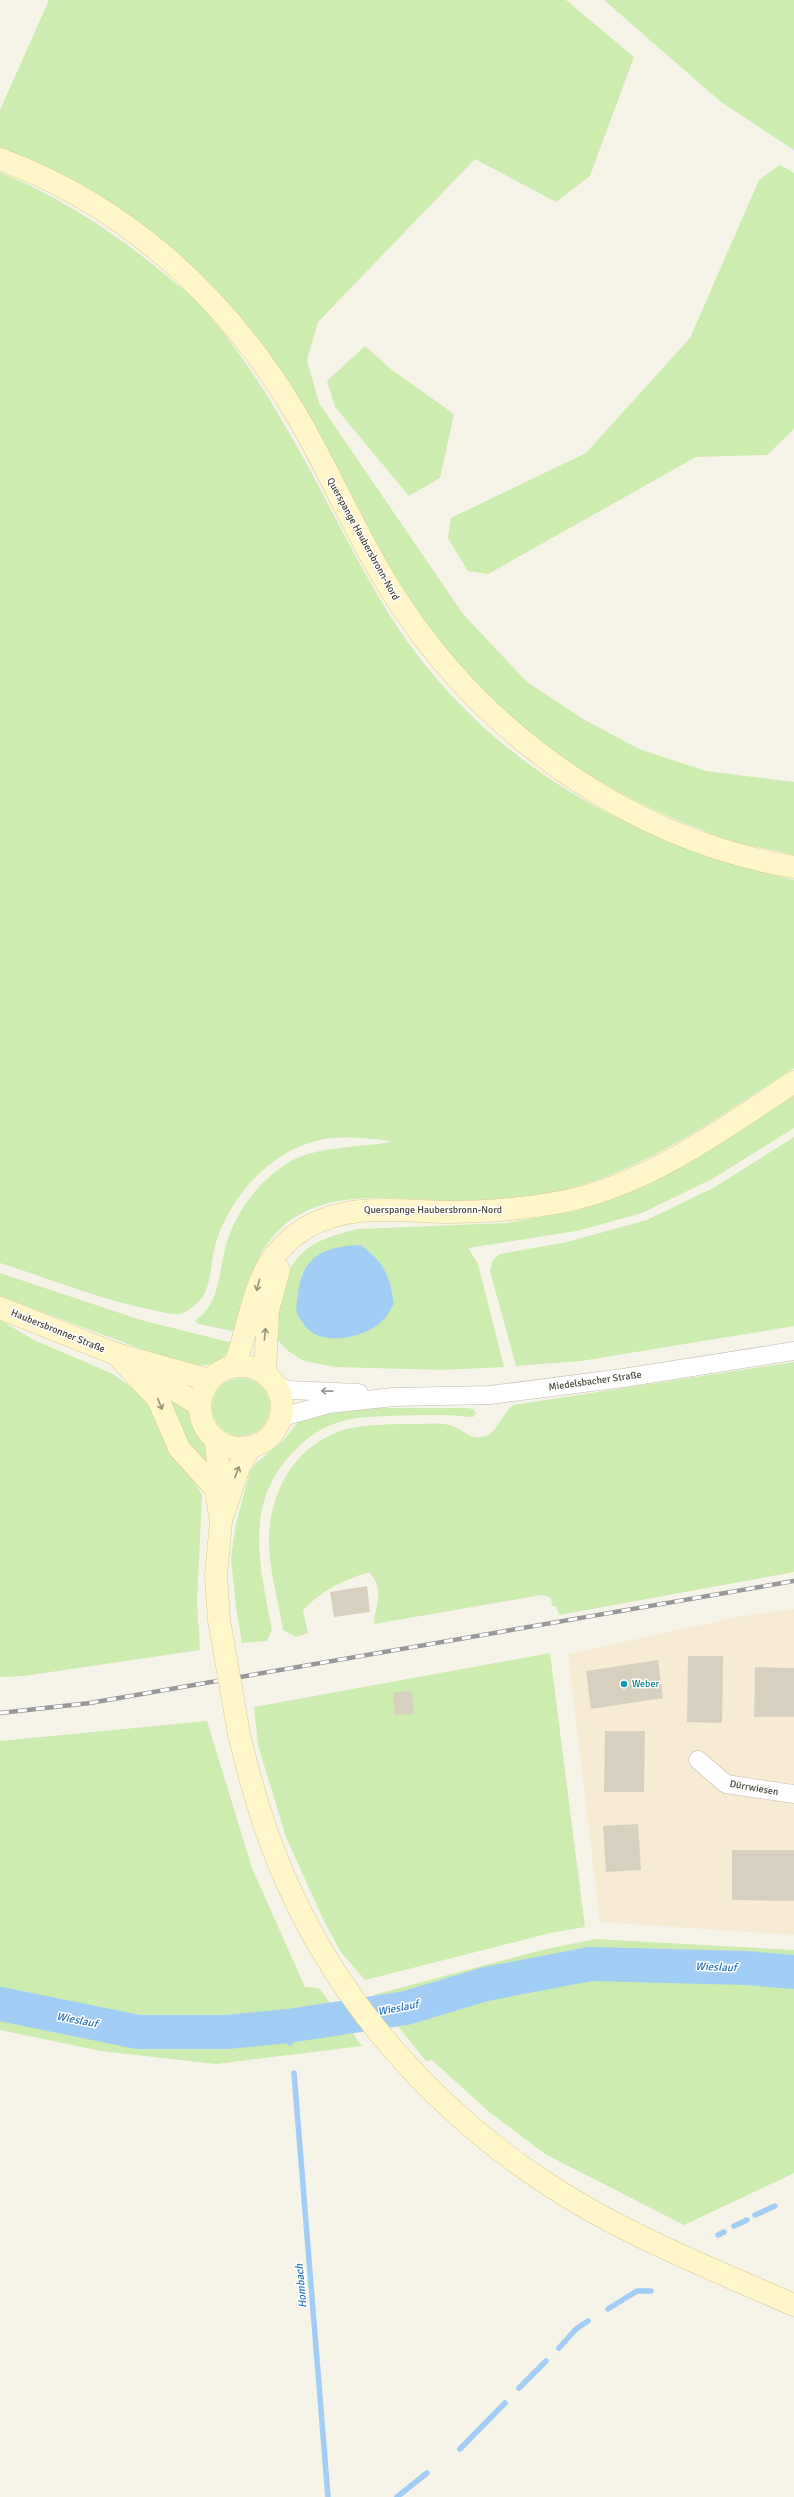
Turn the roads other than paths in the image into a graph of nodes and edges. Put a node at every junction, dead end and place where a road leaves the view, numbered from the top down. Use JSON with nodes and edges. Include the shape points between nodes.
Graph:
{"nodes":[{"id":1,"x":0,"y":159,"type":"edge"},
{"id":2,"x":794,"y":867,"type":"edge"},
{"id":3,"x":794,"y":1082,"type":"edge"},
{"id":4,"x":289,"y":1242,"type":"junction"},
{"id":5,"x":0,"y":1308,"type":"edge"},
{"id":6,"x":794,"y":1351,"type":"edge"},
{"id":7,"x":116,"y":1354,"type":"junction"},
{"id":8,"x":234,"y":1366,"type":"junction"},
{"id":9,"x":271,"y":1379,"type":"junction"},
{"id":10,"x":210,"y":1380,"type":"junction"},
{"id":11,"x":394,"y":1397,"type":"junction"},
{"id":12,"x":200,"y":1405,"type":"junction"},
{"id":13,"x":282,"y":1417,"type":"junction"},
{"id":14,"x":216,"y":1441,"type":"junction"},
{"id":15,"x":248,"y":1449,"type":"junction"},
{"id":16,"x":216,"y":1489,"type":"junction"},
{"id":17,"x":221,"y":1522,"type":"junction"},
{"id":18,"x":698,"y":1760,"type":"dead end"},
{"id":19,"x":794,"y":1794,"type":"edge"},
{"id":20,"x":794,"y":2306,"type":"edge"}],
"edges":[{"from":1,"to":2,"type":"main road","name":"Querspange Haubersbronn-Nord","via":[[62,185],[131,228],[195,284],[225,315],[296,415],[383,579],[435,654],[492,714],[567,774],[649,820],[736,853]]},
{"from":3,"to":4,"type":"main road","name":"Querspange Haubersbronn-Nord","via":[[697,1145],[656,1168],[611,1188],[562,1202],[516,1209],[448,1212],[363,1210],[321,1220]]},
{"from":4,"to":8,"type":"main road","name":"Querspange Haubersbronn-Nord","one_way":true,"via":[[273,1258],[260,1277]]},
{"from":9,"to":4,"type":"main road","one_way":true,"via":[[265,1341],[268,1310]]},
{"from":5,"to":7,"type":"main road","name":"Haubersbronner Straße"},
{"from":6,"to":11,"type":"street","name":"Miedelsbacher Straße","via":[[623,1378],[490,1395]]},
{"from":7,"to":10,"type":"main road"},
{"from":7,"to":12,"type":"main road"},
{"from":7,"to":16,"type":"main road","one_way":true,"via":[[158,1399],[179,1448]]},
{"from":8,"to":9,"type":"main road","via":[[250,1366]]},
{"from":8,"to":10,"type":"main road","via":[[221,1371]]},
{"from":11,"to":9,"type":"street","one_way":true,"via":[[346,1391],[289,1390]]},
{"from":9,"to":13,"type":"main road","via":[[282,1396]]},
{"from":10,"to":12,"type":"main road","via":[[203,1392]]},
{"from":11,"to":13,"type":"street","via":[[329,1404]]},
{"from":12,"to":14,"type":"main road","via":[[201,1419]]},
{"from":13,"to":15,"type":"main road","via":[[270,1438]]},
{"from":14,"to":15,"type":"main road","via":[[226,1446]]},
{"from":14,"to":16,"type":"main road"},
{"from":17,"to":15,"type":"main road","one_way":true,"via":[[239,1467]]},
{"from":16,"to":17,"type":"main road"},
{"from":17,"to":20,"type":"main road","bridge":true,"via":[[216,1575],[219,1620],[239,1734],[254,1792],[288,1886],[335,1971],[379,2032],[409,2068],[452,2110],[496,2147],[550,2186],[604,2218]]},
{"from":18,"to":19,"type":"street","name":"Dürrwiesen","via":[[726,1784]]}]}
